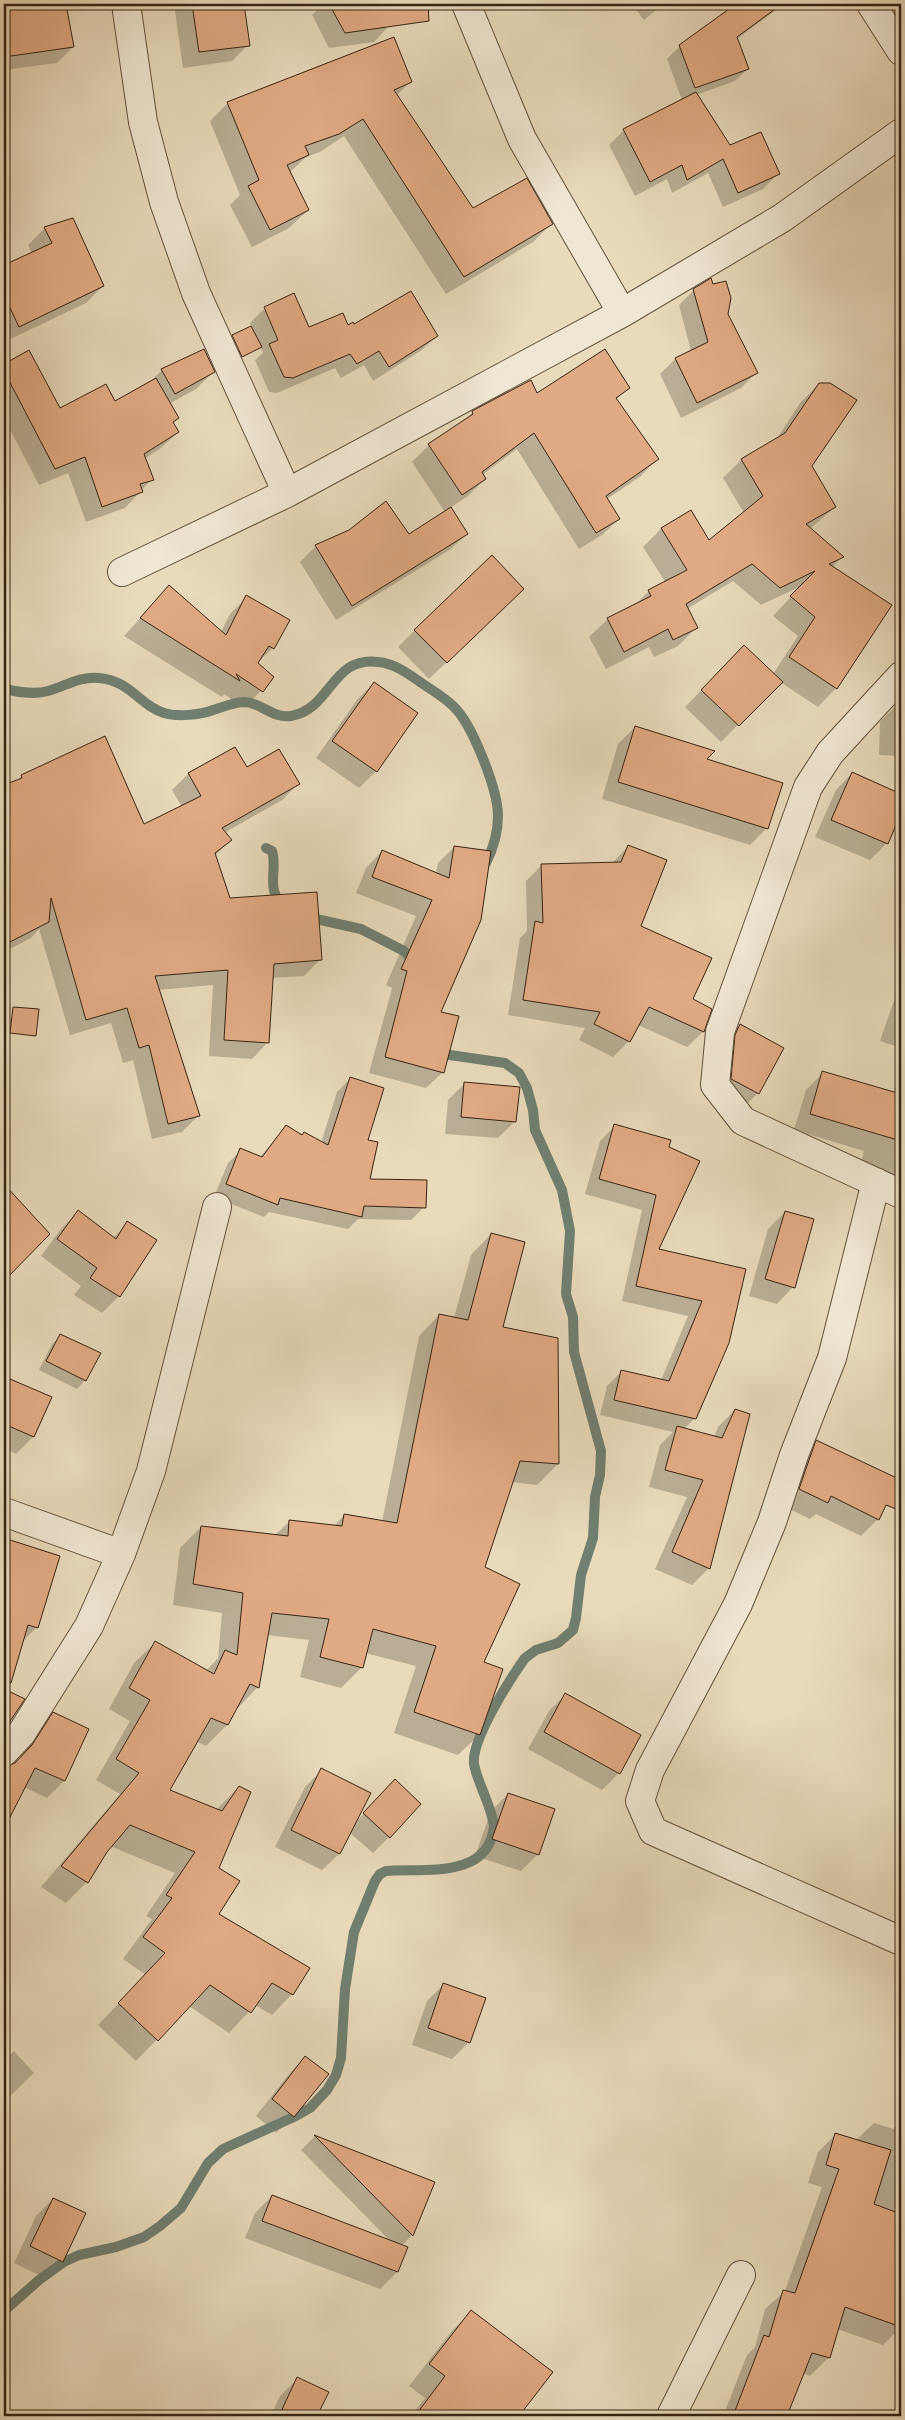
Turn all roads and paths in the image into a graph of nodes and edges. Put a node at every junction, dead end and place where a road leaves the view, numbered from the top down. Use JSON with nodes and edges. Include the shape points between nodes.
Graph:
{"nodes":[{"id":1,"x":126,"y":4,"type":"edge"},
{"id":2,"x":466,"y":4,"type":"edge"},
{"id":3,"x":871,"y":4,"type":"edge"},
{"id":4,"x":901,"y":51,"type":"edge"},
{"id":5,"x":901,"y":133,"type":"edge"},
{"id":6,"x":622,"y":314,"type":"junction"},
{"id":7,"x":287,"y":493,"type":"junction"},
{"id":8,"x":122,"y":572,"type":"dead end"},
{"id":9,"x":901,"y":676,"type":"edge"},
{"id":10,"x":876,"y":1182,"type":"junction"},
{"id":11,"x":901,"y":1194,"type":"edge"},
{"id":12,"x":217,"y":1208,"type":"dead end"},
{"id":13,"x":4,"y":1512,"type":"edge"},
{"id":14,"x":121,"y":1554,"type":"junction"},
{"id":15,"x":4,"y":1752,"type":"edge"},
{"id":16,"x":901,"y":1940,"type":"edge"},
{"id":17,"x":741,"y":2275,"type":"dead end"},
{"id":18,"x":672,"y":2416,"type":"edge"}],
"edges":[{"from":1,"to":7,"type":"street","via":[[143,122],[164,202],[196,293]]},
{"from":2,"to":6,"type":"street","via":[[522,139]]},
{"from":3,"to":4,"type":"street"},
{"from":5,"to":6,"type":"street","via":[[782,218]]},
{"from":6,"to":7,"type":"street"},
{"from":7,"to":8,"type":"street"},
{"from":9,"to":10,"type":"street","via":[[830,754],[808,787],[720,1032],[714,1085],[743,1121]]},
{"from":10,"to":11,"type":"street"},
{"from":10,"to":16,"type":"street","via":[[832,1358],[772,1522],[738,1604],[650,1770],[640,1802],[652,1830]]},
{"from":12,"to":14,"type":"street","via":[[151,1471]]},
{"from":13,"to":14,"type":"street"},
{"from":14,"to":15,"type":"street","via":[[89,1626],[21,1734]]},
{"from":17,"to":18,"type":"street"}]}
